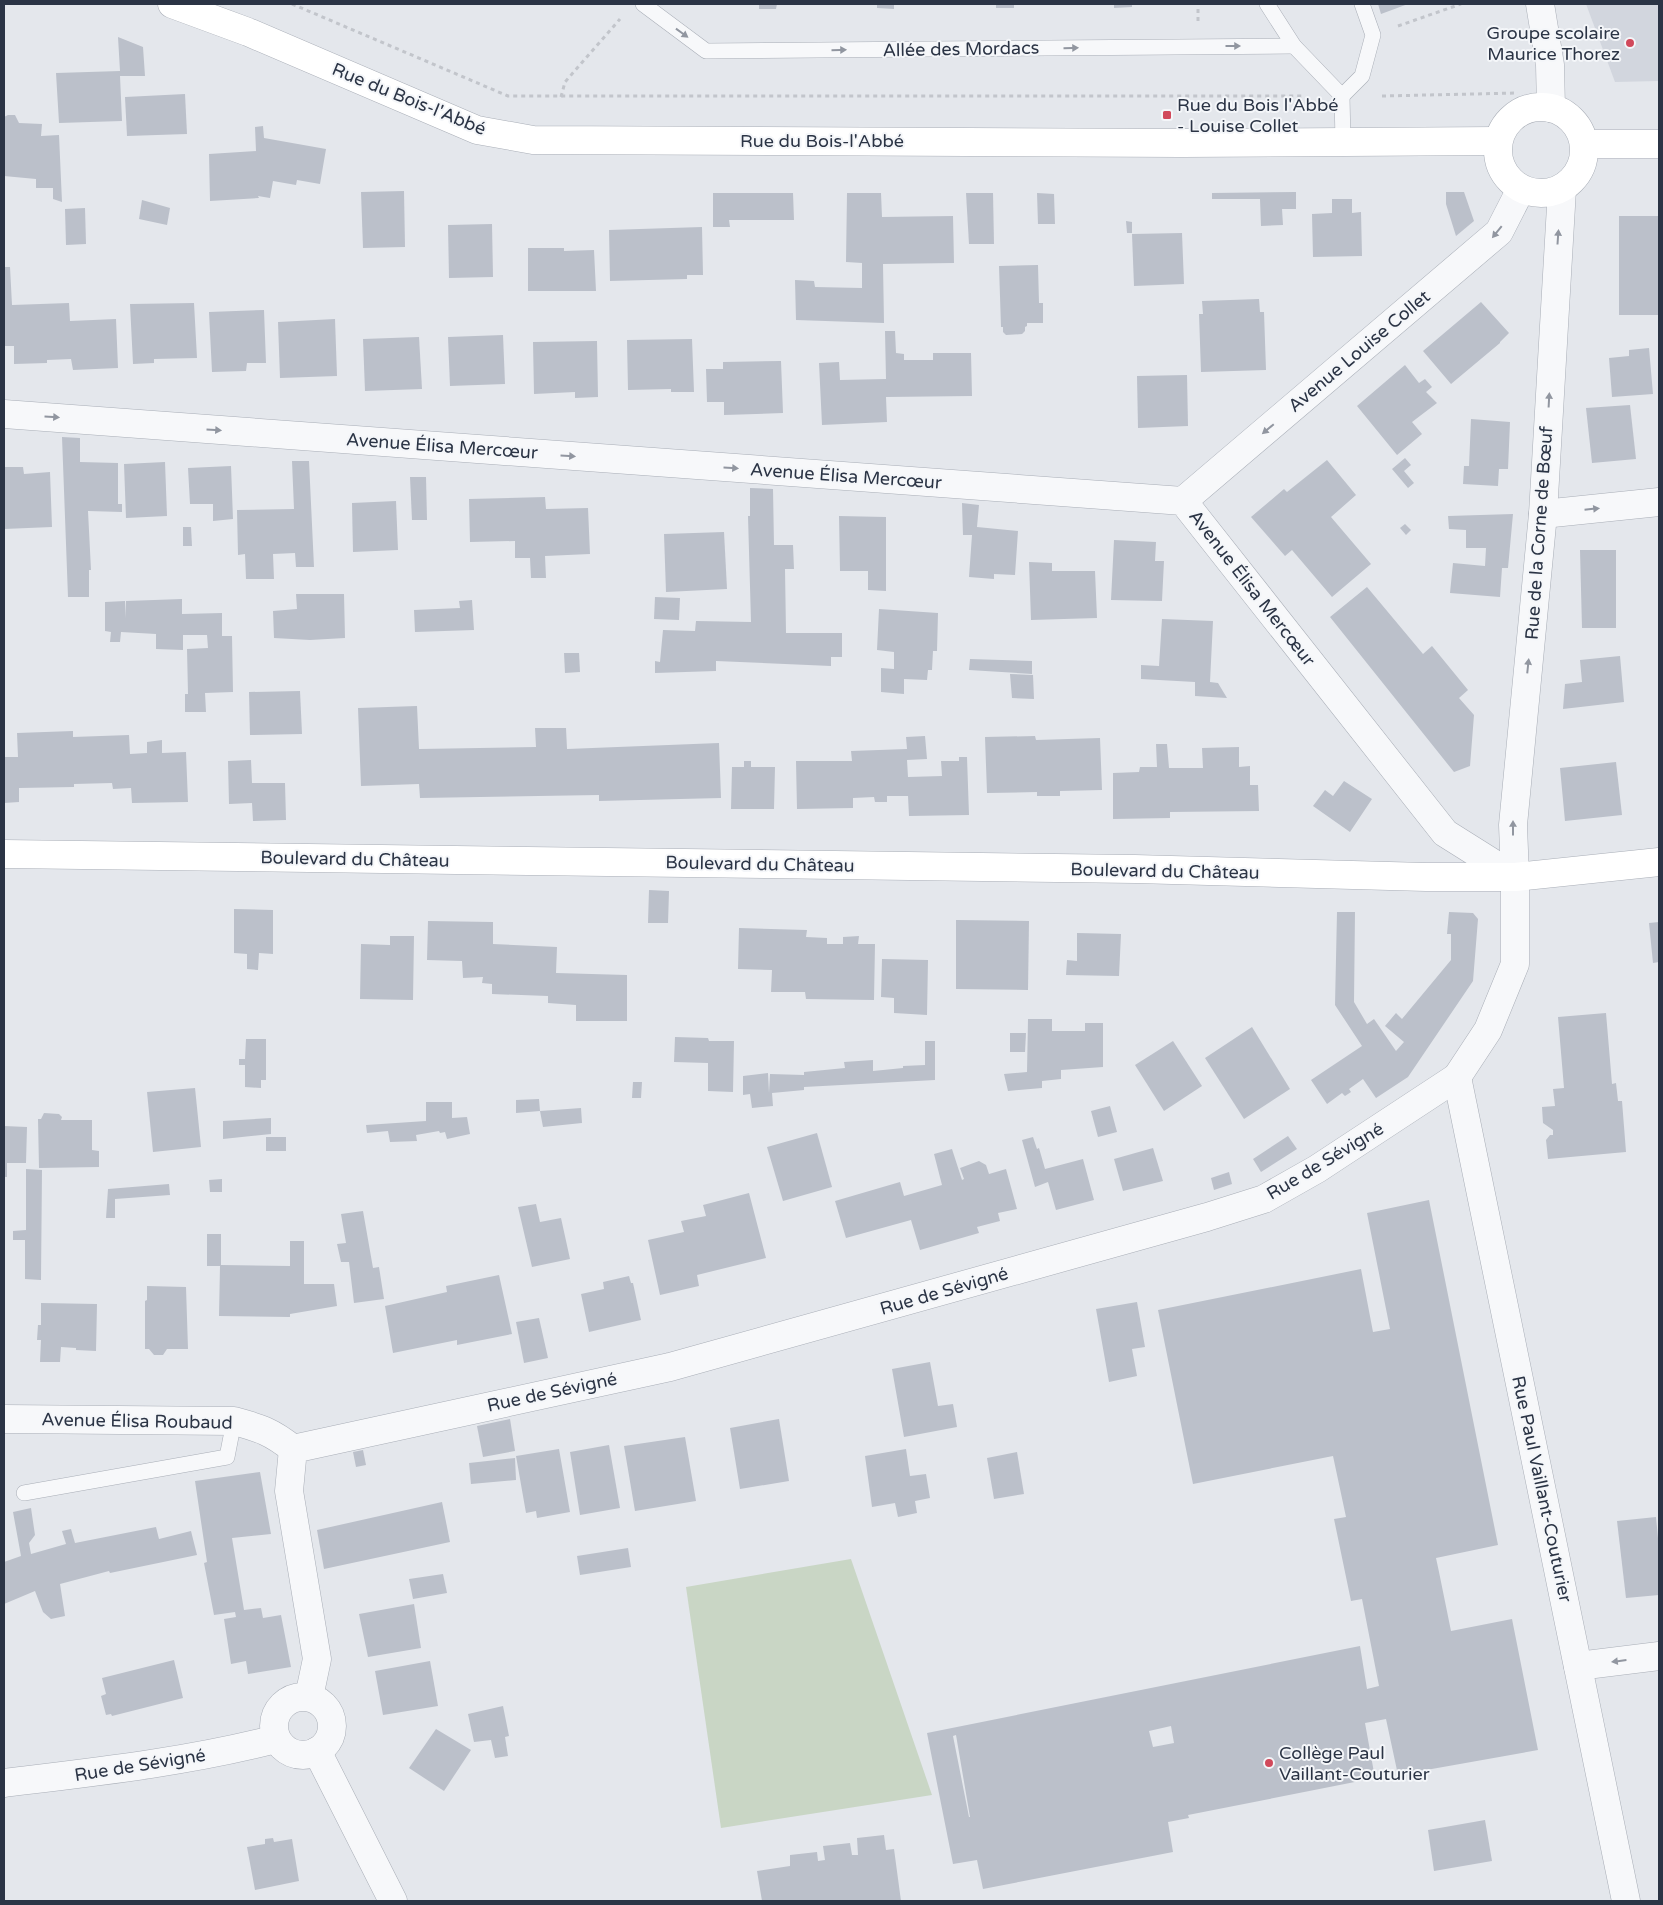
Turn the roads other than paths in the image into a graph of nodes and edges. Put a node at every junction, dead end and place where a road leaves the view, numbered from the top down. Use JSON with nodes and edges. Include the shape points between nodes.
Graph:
{"nodes":[{"id":1,"x":172,"y":4,"type":"edge"},
{"id":2,"x":643,"y":4,"type":"edge"},
{"id":3,"x":1267,"y":4,"type":"edge"},
{"id":4,"x":1362,"y":4,"type":"edge"},
{"id":5,"x":1540,"y":4,"type":"edge"},
{"id":6,"x":1294,"y":46,"type":"junction"},
{"id":7,"x":1342,"y":96,"type":"junction"},
{"id":8,"x":1551,"y":100,"type":"junction"},
{"id":9,"x":1498,"y":141,"type":"junction"},
{"id":10,"x":1343,"y":142,"type":"junction"},
{"id":11,"x":1584,"y":144,"type":"junction"},
{"id":12,"x":1659,"y":144,"type":"edge"},
{"id":13,"x":1521,"y":189,"type":"junction"},
{"id":14,"x":1562,"y":189,"type":"junction"},
{"id":15,"x":4,"y":414,"type":"edge"},
{"id":16,"x":1183,"y":501,"type":"junction"},
{"id":17,"x":1659,"y":502,"type":"edge"},
{"id":18,"x":1543,"y":514,"type":"junction"},
{"id":19,"x":4,"y":854,"type":"edge"},
{"id":20,"x":1659,"y":862,"type":"edge"},
{"id":21,"x":1515,"y":877,"type":"junction"},
{"id":22,"x":1457,"y":1077,"type":"junction"},
{"id":23,"x":4,"y":1419,"type":"edge"},
{"id":24,"x":234,"y":1421,"type":"junction"},
{"id":25,"x":293,"y":1450,"type":"junction"},
{"id":26,"x":24,"y":1493,"type":"dead end"},
{"id":27,"x":1659,"y":1656,"type":"edge"},
{"id":28,"x":1578,"y":1666,"type":"junction"},
{"id":29,"x":309,"y":1698,"type":"junction"},
{"id":30,"x":276,"y":1739,"type":"junction"},
{"id":31,"x":317,"y":1752,"type":"junction"},
{"id":32,"x":4,"y":1783,"type":"edge"},
{"id":33,"x":393,"y":1901,"type":"edge"},
{"id":34,"x":1626,"y":1901,"type":"edge"}],
"edges":[{"from":1,"to":10,"type":"main road","name":"Rue du Bois-l'Abbé","via":[[248,32],[477,130],[532,140]]},
{"from":2,"to":6,"type":"lane","name":"Allée des Mordacs","one_way":true,"via":[[706,51]]},
{"from":3,"to":6,"type":"lane"},
{"from":4,"to":7,"type":"lane","via":[[1373,35],[1362,76]]},
{"from":5,"to":8,"type":"street","via":[[1550,65]]},
{"from":6,"to":7,"type":"lane"},
{"from":7,"to":10,"type":"lane"},
{"from":8,"to":9,"type":"main road","via":[[1512,117]]},
{"from":8,"to":11,"type":"main road","via":[[1573,121]]},
{"from":9,"to":10,"type":"main road","name":"Rue du Bois-l'Abbé"},
{"from":9,"to":13,"type":"main road","via":[[1501,169],[1509,181]]},
{"from":11,"to":12,"type":"main road"},
{"from":11,"to":14,"type":"main road","via":[[1580,170]]},
{"from":13,"to":14,"type":"main road","via":[[1534,194]]},
{"from":13,"to":16,"type":"street","name":"Avenue Louise Collet","one_way":true,"via":[[1499,232]]},
{"from":18,"to":14,"type":"street","name":"Rue de la Corne de Bœuf","one_way":true},
{"from":15,"to":16,"type":"street","name":"Avenue Élisa Mercœur","one_way":true},
{"from":16,"to":21,"type":"street","name":"Avenue Élisa Mercœur","via":[[1445,833]]},
{"from":18,"to":17,"type":"street","one_way":true},
{"from":21,"to":18,"type":"street","name":"Rue de la Corne de Bœuf","one_way":true,"via":[[1513,825]]},
{"from":19,"to":21,"type":"main road","name":"Boulevard du Château"},
{"from":20,"to":21,"type":"main road"},
{"from":21,"to":22,"type":"street","name":"Rue de Sévigné","via":[[1515,964],[1488,1030]]},
{"from":22,"to":25,"type":"street","name":"Rue de Sévigné","via":[[1264,1199],[670,1367]]},
{"from":22,"to":28,"type":"street","name":"Rue Paul Vaillant-Couturier"},
{"from":23,"to":24,"type":"street","name":"Avenue Élisa Roubaud"},
{"from":24,"to":25,"type":"street","name":"Avenue Élisa Roubaud","via":[[276,1435]]},
{"from":24,"to":26,"type":"lane","via":[[227,1457]]},
{"from":25,"to":29,"type":"street","via":[[289,1491],[317,1659]]},
{"from":27,"to":28,"type":"street","one_way":true},
{"from":28,"to":34,"type":"street","name":"Rue Paul Vaillant-Couturier"},
{"from":29,"to":30,"type":"street","via":[[291,1699],[277,1711],[273,1720]]},
{"from":29,"to":31,"type":"street","via":[[326,1708],[332,1722],[330,1737]]},
{"from":30,"to":31,"type":"street","via":[[290,1753],[299,1756]]},
{"from":30,"to":32,"type":"street","name":"Rue de Sévigné","via":[[221,1752],[100,1772]]},
{"from":31,"to":33,"type":"street"}]}
